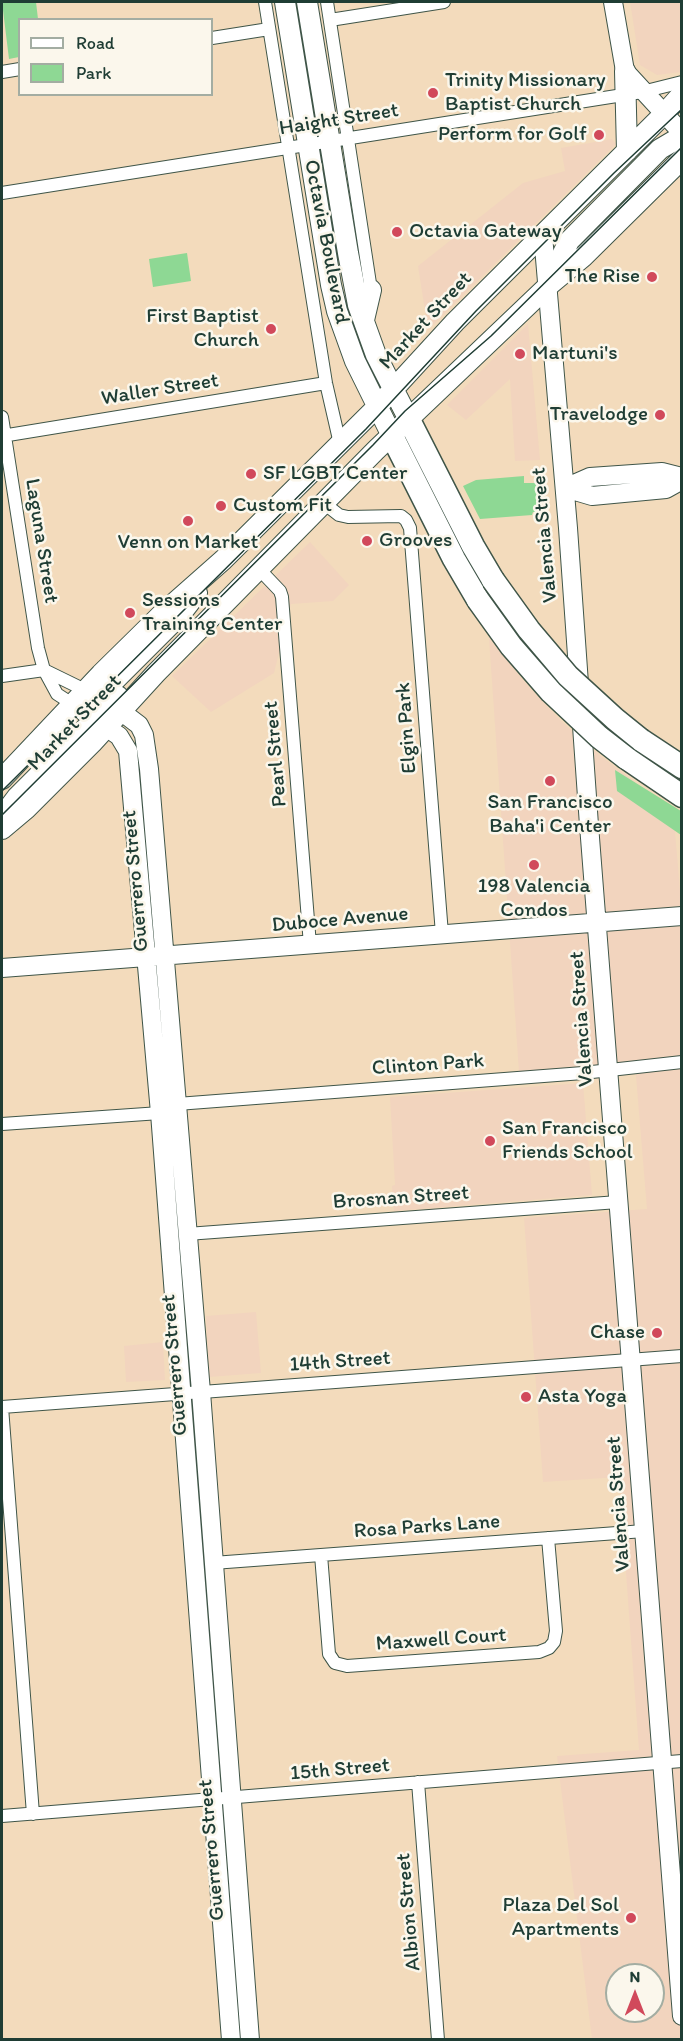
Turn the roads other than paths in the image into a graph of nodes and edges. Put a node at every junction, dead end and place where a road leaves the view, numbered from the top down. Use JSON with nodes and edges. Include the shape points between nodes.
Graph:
{"nodes":[{"id":1,"x":265,"y":2,"type":"edge"},
{"id":2,"x":285,"y":2,"type":"edge"},
{"id":3,"x":307,"y":2,"type":"edge"},
{"id":4,"x":327,"y":2,"type":"edge"},
{"id":5,"x":444,"y":2,"type":"edge"},
{"id":6,"x":613,"y":2,"type":"edge"},
{"id":7,"x":330,"y":20,"type":"junction"},
{"id":8,"x":269,"y":29,"type":"junction"},
{"id":9,"x":213,"y":38,"type":"edge"},
{"id":10,"x":18,"y":69,"type":"edge"},
{"id":11,"x":625,"y":71,"type":"joint"},
{"id":12,"x":2,"y":72,"type":"edge"},
{"id":13,"x":681,"y":82,"type":"edge"},
{"id":14,"x":634,"y":93,"type":"junction"},
{"id":15,"x":681,"y":94,"type":"edge"},
{"id":16,"x":681,"y":102,"type":"edge"},
{"id":17,"x":664,"y":114,"type":"junction"},
{"id":18,"x":681,"y":134,"type":"edge"},
{"id":19,"x":339,"y":139,"type":"junction"},
{"id":20,"x":308,"y":144,"type":"junction"},
{"id":21,"x":288,"y":148,"type":"junction"},
{"id":22,"x":627,"y":151,"type":"junction"},
{"id":23,"x":681,"y":159,"type":"edge"},
{"id":24,"x":2,"y":193,"type":"edge"},
{"id":25,"x":543,"y":235,"type":"junction"},
{"id":26,"x":548,"y":286,"type":"junction"},
{"id":27,"x":371,"y":290,"type":"joint"},
{"id":28,"x":363,"y":323,"type":"junction"},
{"id":29,"x":326,"y":383,"type":"junction"},
{"id":30,"x":394,"y":390,"type":"junction"},
{"id":31,"x":377,"y":407,"type":"junction"},
{"id":32,"x":2,"y":417,"type":"edge"},
{"id":33,"x":409,"y":420,"type":"junction"},
{"id":34,"x":3,"y":436,"type":"edge"},
{"id":35,"x":392,"y":436,"type":"junction"},
{"id":36,"x":340,"y":444,"type":"junction"},
{"id":37,"x":681,"y":478,"type":"edge"},
{"id":38,"x":565,"y":488,"type":"junction"},
{"id":39,"x":325,"y":504,"type":"junction"},
{"id":40,"x":259,"y":569,"type":"junction"},
{"id":41,"x":44,"y":670,"type":"junction"},
{"id":42,"x":2,"y":676,"type":"edge"},
{"id":43,"x":97,"y":707,"type":"junction"},
{"id":44,"x":681,"y":767,"type":"edge"},
{"id":45,"x":2,"y":778,"type":"edge"},
{"id":46,"x":681,"y":796,"type":"edge"},
{"id":47,"x":2,"y":816,"type":"edge"},
{"id":48,"x":2,"y":829,"type":"edge"},
{"id":49,"x":681,"y":916,"type":"edge"},
{"id":50,"x":597,"y":922,"type":"junction"},
{"id":51,"x":442,"y":934,"type":"junction"},
{"id":52,"x":310,"y":945,"type":"junction"},
{"id":53,"x":165,"y":956,"type":"junction"},
{"id":54,"x":146,"y":957,"type":"junction"},
{"id":55,"x":2,"y":968,"type":"edge"},
{"id":56,"x":681,"y":1062,"type":"edge"},
{"id":57,"x":608,"y":1069,"type":"junction"},
{"id":58,"x":177,"y":1104,"type":"junction"},
{"id":59,"x":160,"y":1113,"type":"junction"},
{"id":60,"x":2,"y":1124,"type":"edge"},
{"id":61,"x":618,"y":1202,"type":"junction"},
{"id":62,"x":187,"y":1234,"type":"junction"},
{"id":63,"x":681,"y":1356,"type":"edge"},
{"id":64,"x":631,"y":1360,"type":"junction"},
{"id":65,"x":201,"y":1392,"type":"junction"},
{"id":66,"x":181,"y":1394,"type":"junction"},
{"id":67,"x":2,"y":1407,"type":"edge"},
{"id":68,"x":644,"y":1531,"type":"junction"},
{"id":69,"x":548,"y":1538,"type":"junction"},
{"id":70,"x":321,"y":1555,"type":"junction"},
{"id":71,"x":213,"y":1563,"type":"junction"},
{"id":72,"x":681,"y":1761,"type":"edge"},
{"id":73,"x":662,"y":1762,"type":"junction"},
{"id":74,"x":418,"y":1782,"type":"junction"},
{"id":75,"x":231,"y":1799,"type":"junction"},
{"id":76,"x":212,"y":1800,"type":"junction"},
{"id":77,"x":33,"y":1814,"type":"junction"},
{"id":78,"x":2,"y":1816,"type":"edge"},
{"id":79,"x":680,"y":1972,"type":"edge"},
{"id":80,"x":681,"y":2016,"type":"edge"},
{"id":81,"x":231,"y":2040,"type":"edge"},
{"id":82,"x":250,"y":2040,"type":"edge"},
{"id":83,"x":438,"y":2040,"type":"edge"}],
"edges":[{"from":1,"to":8,"type":"street"},
{"from":2,"to":20,"type":"main road","name":"Octavia Boulevard"},
{"from":3,"to":19,"type":"main road","name":"Octavia Boulevard"},
{"from":4,"to":7,"type":"street"},
{"from":5,"to":7,"type":"street"},
{"from":6,"to":11,"type":"main road"},
{"from":7,"to":19,"type":"street"},
{"from":8,"to":9,"type":"street"},
{"from":8,"to":21,"type":"street"},
{"from":10,"to":12,"type":"street"},
{"from":11,"to":14,"type":"main road"},
{"from":13,"to":14,"type":"street","name":"Haight Street"},
{"from":14,"to":17,"type":"main road"},
{"from":14,"to":19,"type":"street","name":"Haight Street"},
{"from":14,"to":22,"type":"main road"},
{"from":15,"to":17,"type":"main road","name":"Market Street"},
{"from":16,"to":17,"type":"main road","name":"Market Street"},
{"from":17,"to":18,"type":"main road"},
{"from":17,"to":22,"type":"main road","name":"Market Street"},
{"from":18,"to":26,"type":"main road","name":"Market Street","via":[[660,149],[569,241]]},
{"from":19,"to":20,"type":"street","name":"Haight Street"},
{"from":19,"to":27,"type":"street"},
{"from":19,"to":28,"type":"main road","name":"Octavia Boulevard","via":[[352,278]]},
{"from":20,"to":21,"type":"street","name":"Haight Street"},
{"from":20,"to":31,"type":"main road","name":"Octavia Boulevard","via":[[337,311]]},
{"from":21,"to":24,"type":"street","name":"Haight Street"},
{"from":21,"to":29,"type":"street"},
{"from":22,"to":25,"type":"main road","name":"Market Street"},
{"from":23,"to":26,"type":"main road","name":"Market Street","via":[[584,256]]},
{"from":25,"to":26,"type":"main road","name":"Valencia Street"},
{"from":25,"to":30,"type":"main road","name":"Market Street","via":[[455,322]]},
{"from":26,"to":33,"type":"main road","name":"Market Street"},
{"from":26,"to":38,"type":"main road","name":"Valencia Street"},
{"from":27,"to":28,"type":"main road"},
{"from":28,"to":30,"type":"main road","name":"Octavia Boulevard"},
{"from":29,"to":34,"type":"street","name":"Waller Street"},
{"from":29,"to":36,"type":"street"},
{"from":30,"to":31,"type":"main road","name":"Market Street"},
{"from":30,"to":33,"type":"main road","name":"Octavia Boulevard"},
{"from":31,"to":35,"type":"main road","name":"Octavia Boulevard"},
{"from":31,"to":36,"type":"main road","name":"Market Street"},
{"from":32,"to":34,"type":"street","name":"Laguna Street"},
{"from":33,"to":35,"type":"main road","name":"Market Street"},
{"from":33,"to":44,"type":"highway","name":"Octavia Boulevard","bridge":true,"via":[[473,546],[529,630],[568,676],[615,719]]},
{"from":34,"to":41,"type":"street","name":"Laguna Street"},
{"from":35,"to":39,"type":"main road","name":"Market Street"},
{"from":35,"to":46,"type":"highway","name":"Octavia Boulevard","bridge":true,"via":[[478,600],[530,668],[575,715],[626,758]]},
{"from":36,"to":43,"type":"main road","name":"Market Street","via":[[223,560],[172,604]]},
{"from":37,"to":38,"type":"main road","via":[[662,472],[590,477]]},
{"from":38,"to":50,"type":"main road","name":"Valencia Street"},
{"from":39,"to":40,"type":"main road","name":"Market Street"},
{"from":39,"to":51,"type":"street","name":"Elgin Park","via":[[348,517],[401,516],[412,538]]},
{"from":40,"to":43,"type":"main road","name":"Market Street","via":[[156,672]]},
{"from":40,"to":52,"type":"street","name":"Pearl Street","via":[[282,597]]},
{"from":41,"to":42,"type":"street"},
{"from":41,"to":43,"type":"street"},
{"from":41,"to":43,"type":"street","name":"Laguna Street","via":[[57,694]]},
{"from":43,"to":45,"type":"main road","name":"Market Street","via":[[54,725]]},
{"from":43,"to":47,"type":"main road","name":"Market Street"},
{"from":43,"to":48,"type":"main road","name":"Market Street","via":[[27,808]]},
{"from":43,"to":53,"type":"main road","name":"Guerrero Street","via":[[139,725],[145,741]]},
{"from":43,"to":54,"type":"main road","name":"Guerrero Street","via":[[128,751]]},
{"from":49,"to":50,"type":"main road","name":"Duboce Avenue"},
{"from":50,"to":51,"type":"main road","name":"Duboce Avenue"},
{"from":50,"to":57,"type":"main road","name":"Valencia Street"},
{"from":51,"to":52,"type":"main road","name":"Duboce Avenue"},
{"from":52,"to":53,"type":"main road","name":"Duboce Avenue"},
{"from":53,"to":54,"type":"main road","name":"Duboce Avenue"},
{"from":53,"to":58,"type":"main road","name":"Guerrero Street"},
{"from":54,"to":55,"type":"main road","name":"Duboce Avenue"},
{"from":54,"to":59,"type":"main road","name":"Guerrero Street"},
{"from":56,"to":57,"type":"street","name":"Clinton Park"},
{"from":57,"to":58,"type":"street","name":"Clinton Park"},
{"from":57,"to":61,"type":"main road","name":"Valencia Street"},
{"from":58,"to":62,"type":"main road","name":"Guerrero Street"},
{"from":59,"to":60,"type":"street"},
{"from":59,"to":66,"type":"main road","name":"Guerrero Street"},
{"from":61,"to":62,"type":"street","name":"Brosnan Street"},
{"from":61,"to":64,"type":"main road","name":"Valencia Street"},
{"from":62,"to":65,"type":"main road","name":"Guerrero Street"},
{"from":63,"to":64,"type":"street","name":"14th Street"},
{"from":64,"to":65,"type":"street","name":"14th Street"},
{"from":64,"to":68,"type":"main road","name":"Valencia Street"},
{"from":65,"to":66,"type":"street","name":"14th Street"},
{"from":65,"to":71,"type":"main road","name":"Guerrero Street"},
{"from":66,"to":67,"type":"street","name":"14th Street"},
{"from":66,"to":76,"type":"main road","name":"Guerrero Street"},
{"from":67,"to":77,"type":"street"},
{"from":68,"to":69,"type":"street","name":"Rosa Parks Lane"},
{"from":68,"to":73,"type":"main road","name":"Valencia Street"},
{"from":69,"to":70,"type":"street","name":"Rosa Parks Lane"},
{"from":69,"to":70,"type":"street","name":"Maxwell Court","via":[[556,1631],[554,1642],[540,1652],[337,1664],[328,1654]]},
{"from":70,"to":71,"type":"street","name":"Rosa Parks Lane"},
{"from":71,"to":75,"type":"main road","name":"Guerrero Street"},
{"from":72,"to":73,"type":"street","name":"15th Street"},
{"from":73,"to":74,"type":"street","name":"15th Street"},
{"from":73,"to":79,"type":"main road","name":"Valencia Street"},
{"from":74,"to":75,"type":"street","name":"15th Street"},
{"from":74,"to":83,"type":"street","name":"Albion Street"},
{"from":75,"to":76,"type":"street","name":"15th Street"},
{"from":75,"to":82,"type":"main road","name":"Guerrero Street"},
{"from":76,"to":77,"type":"street","name":"15th Street"},
{"from":76,"to":81,"type":"main road","name":"Guerrero Street"},
{"from":77,"to":78,"type":"street","name":"15th Street"},
{"from":79,"to":80,"type":"main road","name":"Valencia Street"}]}
